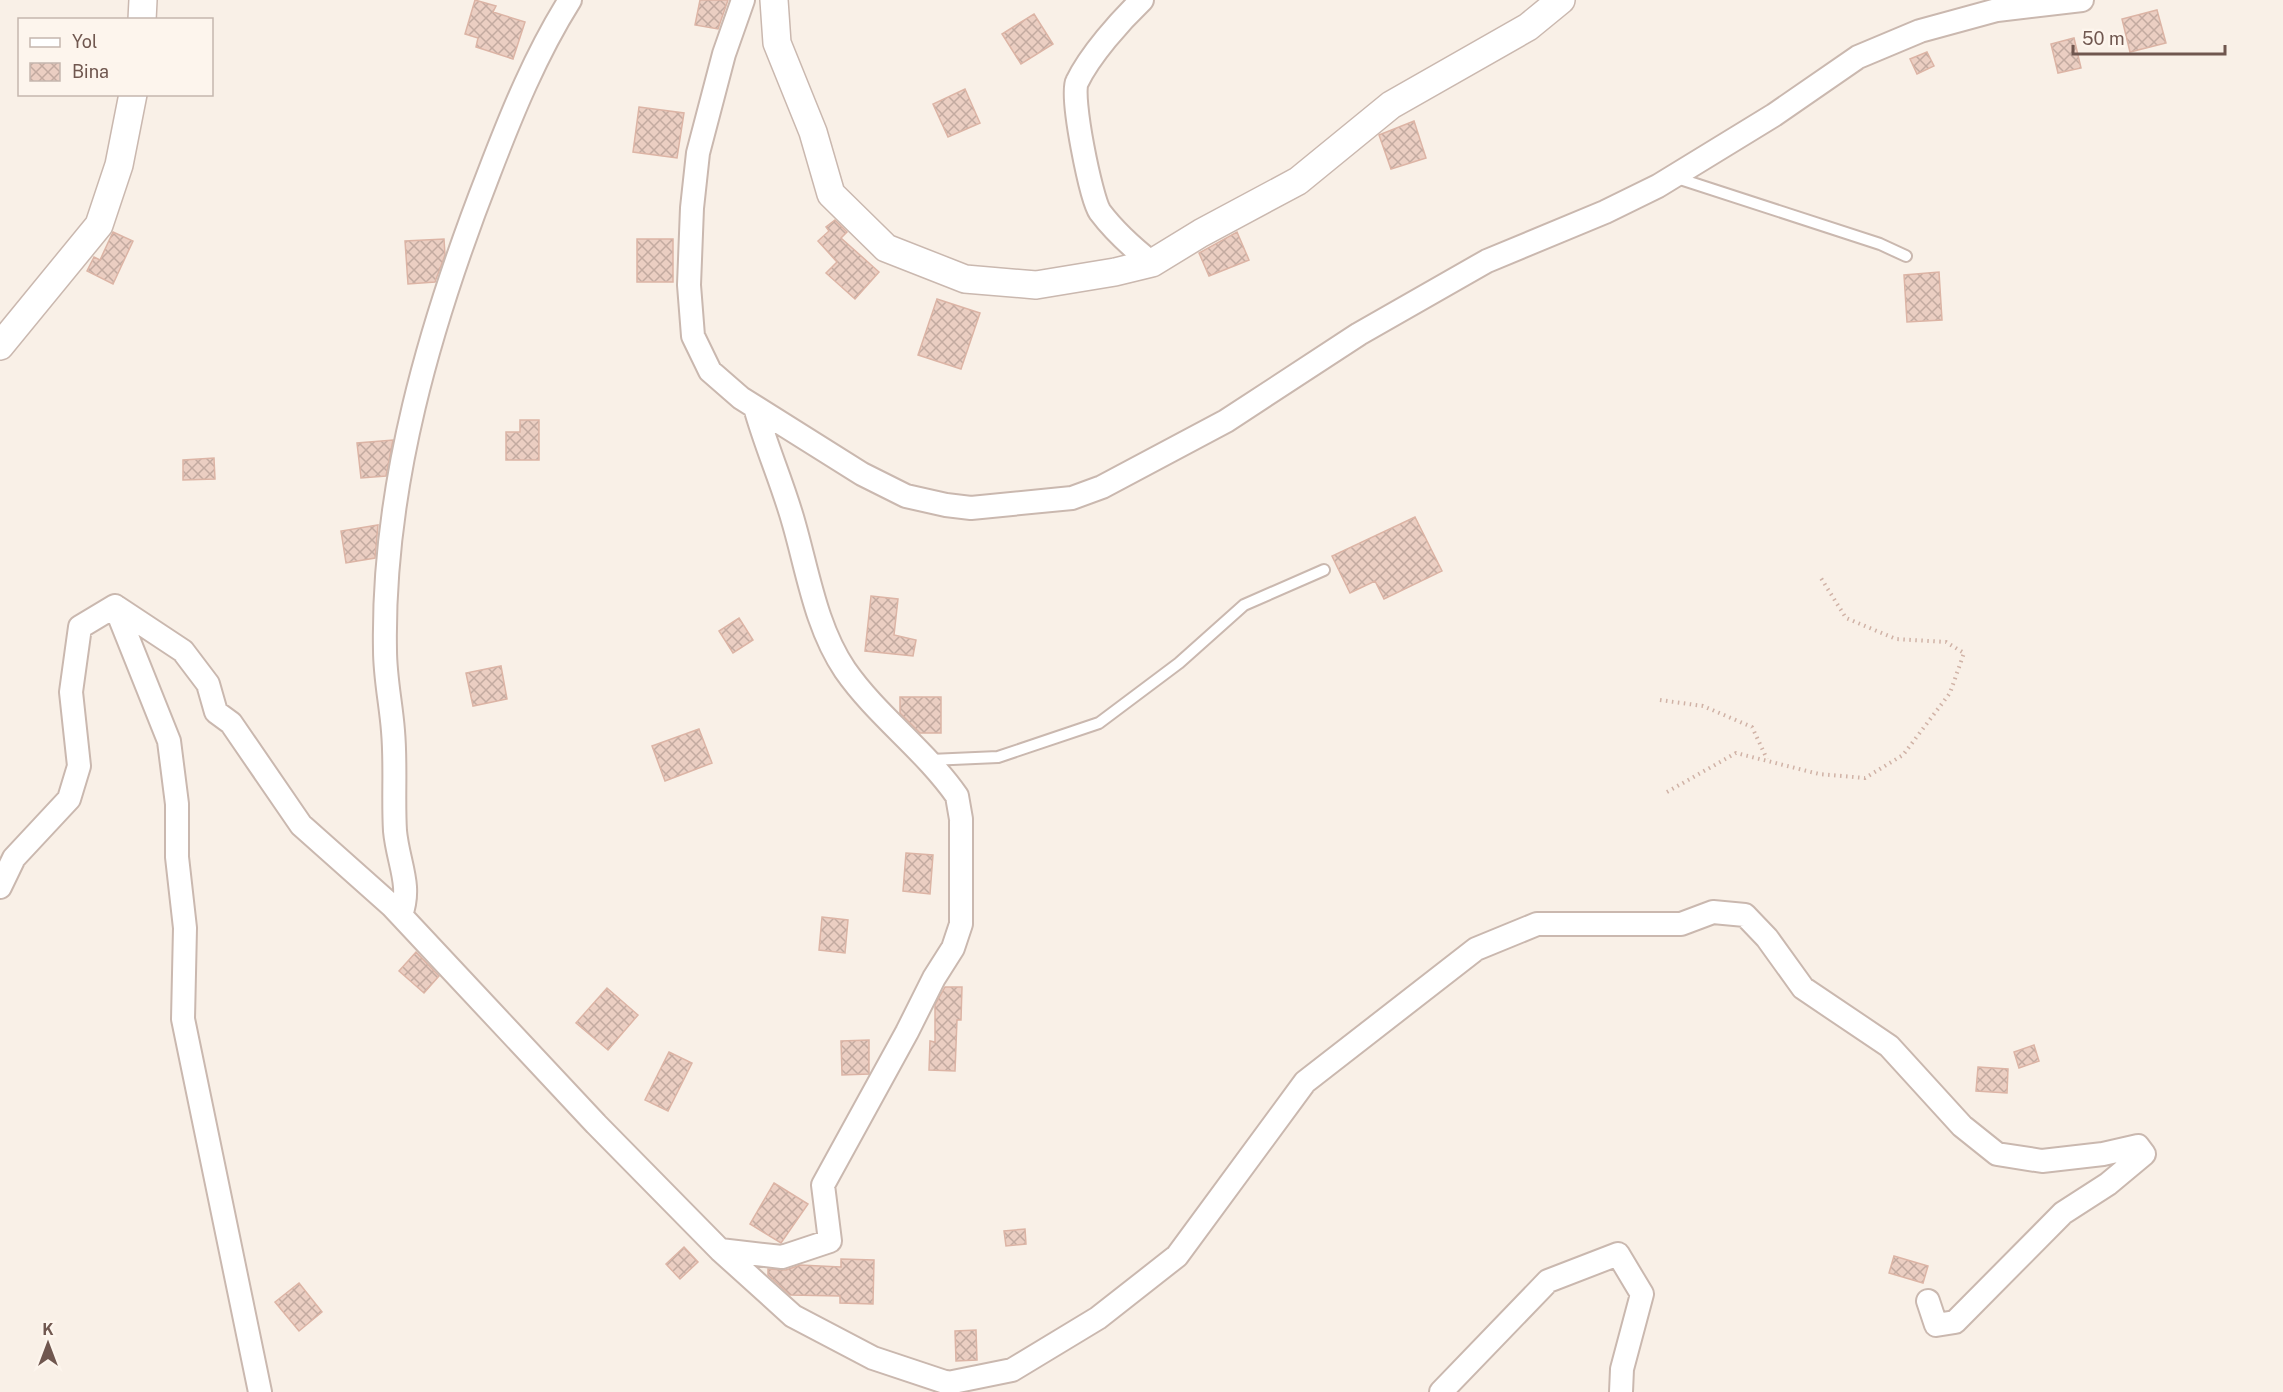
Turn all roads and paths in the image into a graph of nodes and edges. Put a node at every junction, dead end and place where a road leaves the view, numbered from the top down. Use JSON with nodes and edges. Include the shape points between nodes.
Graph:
{"nodes":[{"id":1,"x":143,"y":0,"type":"edge"},
{"id":2,"x":570,"y":0,"type":"edge"},
{"id":3,"x":742,"y":0,"type":"edge"},
{"id":4,"x":774,"y":0,"type":"edge"},
{"id":5,"x":1142,"y":0,"type":"edge"},
{"id":6,"x":1562,"y":0,"type":"edge"},
{"id":7,"x":2082,"y":0,"type":"edge"},
{"id":8,"x":142,"y":18,"type":"edge"},
{"id":9,"x":133,"y":96,"type":"edge"},
{"id":10,"x":1674,"y":177,"type":"junction"},
{"id":11,"x":1906,"y":256,"type":"dead end"},
{"id":12,"x":1152,"y":263,"type":"junction"},
{"id":13,"x":0,"y":346,"type":"edge"},
{"id":14,"x":755,"y":407,"type":"junction"},
{"id":15,"x":1324,"y":570,"type":"dead end"},
{"id":16,"x":1819,"y":575,"type":"dead end"},
{"id":17,"x":115,"y":606,"type":"junction"},
{"id":18,"x":1660,"y":700,"type":"dead end"},
{"id":19,"x":927,"y":760,"type":"junction"},
{"id":20,"x":1767,"y":760,"type":"junction"},
{"id":21,"x":1667,"y":792,"type":"dead end"},
{"id":22,"x":0,"y":886,"type":"edge"},
{"id":23,"x":400,"y":915,"type":"junction"},
{"id":24,"x":720,"y":1251,"type":"junction"},
{"id":25,"x":1928,"y":1302,"type":"dead end"},
{"id":26,"x":260,"y":1392,"type":"edge"},
{"id":27,"x":1440,"y":1392,"type":"edge"},
{"id":28,"x":1621,"y":1392,"type":"edge"}],
"edges":[{"from":1,"to":8,"type":"street"},
{"from":2,"to":23,"type":"street","via":[[516,105],[472,218],[422,376],[407,443],[391,534],[384,617],[393,732],[395,834],[407,890]]},
{"from":3,"to":14,"type":"street","via":[[698,153],[689,285],[693,336],[710,371]]},
{"from":4,"to":12,"type":"street","via":[[777,43],[813,132],[831,194],[886,248],[965,279],[1036,285]]},
{"from":5,"to":12,"type":"street","via":[[1089,64],[1076,84],[1075,98],[1098,209],[1125,241]]},
{"from":6,"to":12,"type":"street","via":[[1528,27],[1391,105],[1298,181]]},
{"from":7,"to":10,"type":"street","via":[[1997,10],[1920,31],[1869,53]]},
{"from":9,"to":13,"type":"street","via":[[119,165],[99,225]]},
{"from":10,"to":11,"type":"lane","via":[[1870,240]]},
{"from":10,"to":14,"type":"street","via":[[1605,212],[1487,261],[1359,334],[1226,421],[1102,487],[1072,498],[971,508],[906,496],[862,474]]},
{"from":14,"to":19,"type":"street","via":[[765,444],[782,482],[810,589],[829,642],[859,687]]},
{"from":15,"to":19,"type":"lane","via":[[1244,605],[1179,663],[1099,723],[998,757]]},
{"from":16,"to":20,"type":"path","via":[[1846,618],[1896,639],[1946,642],[1964,653],[1950,693],[1903,755],[1865,778],[1819,774]]},
{"from":17,"to":22,"type":"street","via":[[80,627],[71,692],[80,766],[69,799],[14,858]]},
{"from":17,"to":23,"type":"street","via":[[183,651],[208,684],[216,712],[231,723],[301,825]]},
{"from":17,"to":26,"type":"street","via":[[169,741],[184,928],[183,1019]]},
{"from":18,"to":20,"type":"path","via":[[1703,706],[1752,727]]},
{"from":19,"to":24,"type":"street","via":[[957,796],[961,819],[961,924],[953,948],[823,1185],[830,1241],[782,1257]]},
{"from":20,"to":21,"type":"path","via":[[1736,753]]},
{"from":23,"to":24,"type":"street"},
{"from":24,"to":25,"type":"street","via":[[793,1316],[873,1358],[948,1383],[1012,1370],[1098,1318],[1177,1256],[1305,1082],[1476,949],[1537,924],[1681,924],[1713,912],[1745,915],[1803,988],[1889,1046],[1962,1126],[1997,1154],[2042,1161],[2138,1146],[2144,1154],[2108,1184],[2063,1213],[1955,1322],[1936,1325]]},
{"from":27,"to":28,"type":"street","via":[[1548,1281],[1618,1254],[1642,1294],[1622,1369]]}]}
